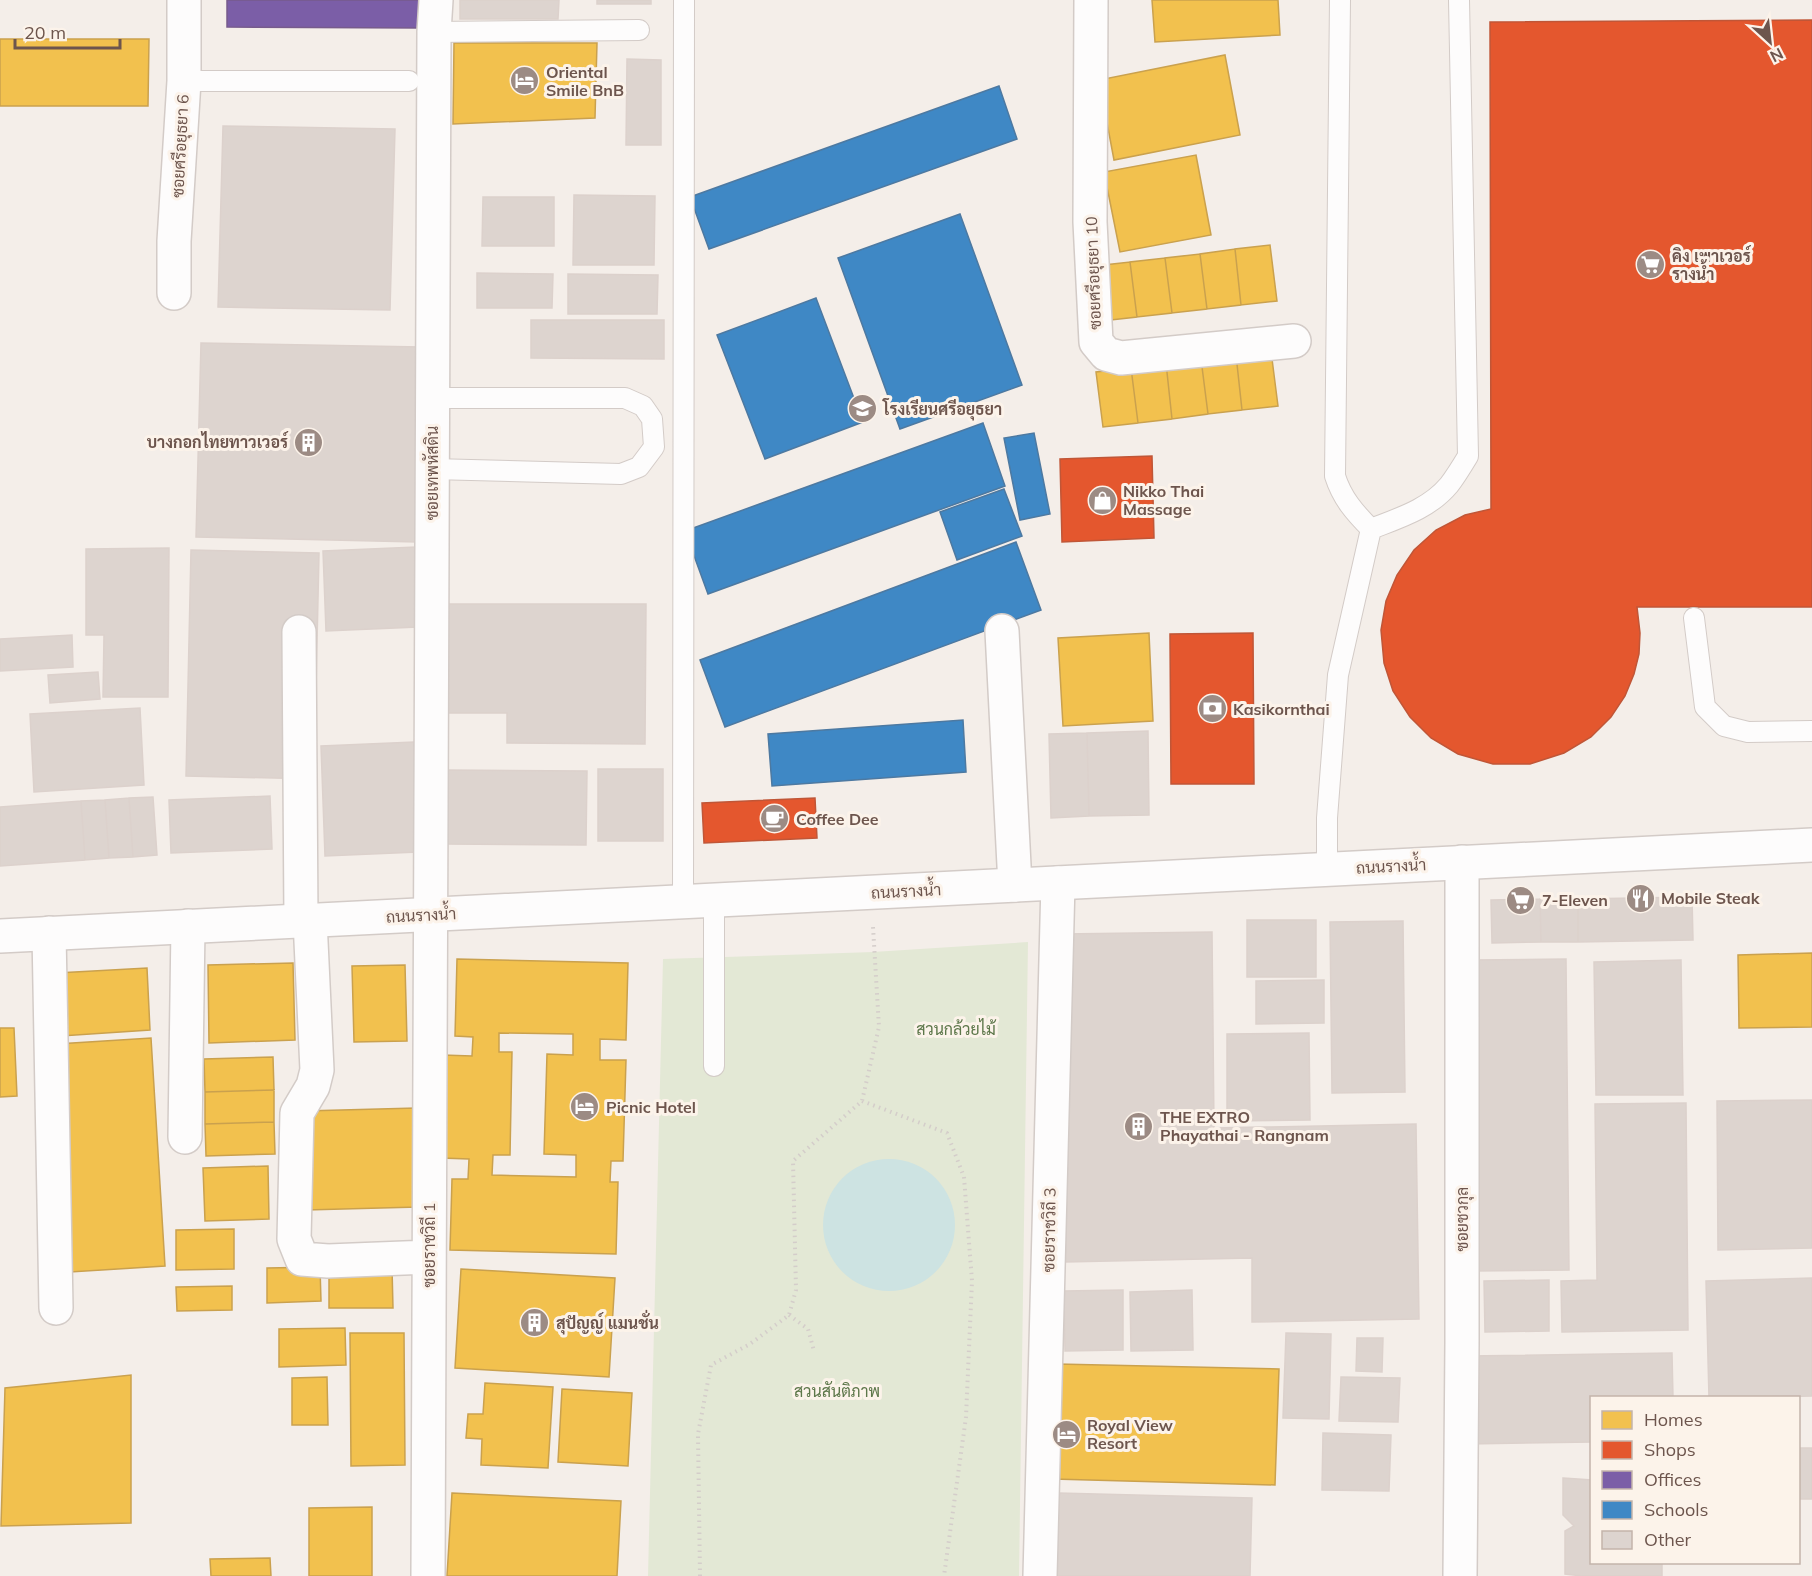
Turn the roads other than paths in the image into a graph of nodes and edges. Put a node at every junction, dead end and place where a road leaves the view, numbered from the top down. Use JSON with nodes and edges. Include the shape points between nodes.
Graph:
{"nodes":[{"id":1,"x":184,"y":0,"type":"edge"},
{"id":2,"x":436,"y":0,"type":"edge"},
{"id":3,"x":684,"y":0,"type":"edge"},
{"id":4,"x":1091,"y":0,"type":"edge"},
{"id":5,"x":1340,"y":0,"type":"edge"},
{"id":6,"x":1458,"y":0,"type":"edge"},
{"id":7,"x":639,"y":30,"type":"dead end"},
{"id":8,"x":434,"y":32,"type":"junction"},
{"id":9,"x":184,"y":81,"type":"junction"},
{"id":10,"x":409,"y":81,"type":"dead end"},
{"id":11,"x":174,"y":293,"type":"dead end"},
{"id":12,"x":1294,"y":341,"type":"dead end"},
{"id":13,"x":433,"y":398,"type":"junction"},
{"id":14,"x":432,"y":469,"type":"junction"},
{"id":15,"x":1371,"y":529,"type":"junction"},
{"id":16,"x":1694,"y":618,"type":"dead end"},
{"id":17,"x":1002,"y":631,"type":"dead end"},
{"id":18,"x":299,"y":632,"type":"dead end"},
{"id":19,"x":1812,"y":731,"type":"edge"},
{"id":20,"x":1812,"y":845,"type":"edge"},
{"id":21,"x":1462,"y":862,"type":"junction"},
{"id":22,"x":1328,"y":869,"type":"junction"},
{"id":23,"x":1058,"y":884,"type":"junction"},
{"id":24,"x":1015,"y":885,"type":"junction"},
{"id":25,"x":698,"y":901,"type":"junction"},
{"id":26,"x":430,"y":914,"type":"junction"},
{"id":27,"x":306,"y":920,"type":"junction"},
{"id":28,"x":188,"y":926,"type":"junction"},
{"id":29,"x":49,"y":933,"type":"junction"},
{"id":30,"x":0,"y":936,"type":"edge"},
{"id":31,"x":714,"y":1066,"type":"dead end"},
{"id":32,"x":185,"y":1137,"type":"dead end"},
{"id":33,"x":429,"y":1257,"type":"junction"},
{"id":34,"x":56,"y":1308,"type":"dead end"},
{"id":35,"x":428,"y":1576,"type":"edge"},
{"id":36,"x":1040,"y":1576,"type":"edge"},
{"id":37,"x":1460,"y":1576,"type":"edge"}],
"edges":[{"from":1,"to":9,"type":"street","name":"ซอยศรีอยุธยา 6"},
{"from":2,"to":8,"type":"street","name":"ซอยเทพหัสดิน"},
{"from":3,"to":25,"type":"lane"},
{"from":4,"to":12,"type":"street","name":"ซอยศรีอยุธยา 10","via":[[1090,222],[1096,342],[1106,354],[1121,358]]},
{"from":5,"to":15,"type":"lane","via":[[1335,476],[1349,507]]},
{"from":6,"to":15,"type":"lane","via":[[1468,456],[1449,485],[1427,505]]},
{"from":7,"to":8,"type":"lane"},
{"from":8,"to":13,"type":"street","name":"ซอยเทพหัสดิน"},
{"from":9,"to":10,"type":"lane"},
{"from":9,"to":11,"type":"street","name":"ซอยศรีอยุธยา 6"},
{"from":13,"to":14,"type":"street","name":"ซอยเทพหัสดิน"},
{"from":13,"to":14,"type":"lane","via":[[625,398],[643,406],[652,419],[654,447],[639,467],[621,474]]},
{"from":14,"to":26,"type":"street","name":"ซอยเทพหัสดิน","via":[[439,706]]},
{"from":15,"to":22,"type":"lane","via":[[1338,675],[1327,819]]},
{"from":16,"to":19,"type":"lane","via":[[1704,707],[1724,726],[1748,732]]},
{"from":17,"to":24,"type":"street"},
{"from":18,"to":27,"type":"street"},
{"from":20,"to":21,"type":"street","name":"ถนนรางน้ำ"},
{"from":21,"to":22,"type":"street","name":"ถนนรางน้ำ"},
{"from":21,"to":37,"type":"street","name":"ซอยชวกุล"},
{"from":22,"to":23,"type":"street","name":"ถนนรางน้ำ"},
{"from":23,"to":24,"type":"street","name":"ถนนรางน้ำ"},
{"from":23,"to":36,"type":"street","name":"ซอยราชวิถี 3"},
{"from":24,"to":25,"type":"street","name":"ถนนรางน้ำ"},
{"from":25,"to":26,"type":"street","name":"ถนนรางน้ำ"},
{"from":25,"to":31,"type":"lane"},
{"from":26,"to":27,"type":"street","name":"ถนนรางน้ำ"},
{"from":26,"to":33,"type":"street","name":"ซอยราชวิถี 1"},
{"from":27,"to":28,"type":"street","name":"ถนนรางน้ำ"},
{"from":27,"to":33,"type":"street","via":[[317,1070],[313,1086],[297,1113],[294,1239],[302,1259]]},
{"from":28,"to":29,"type":"street","name":"ถนนรางน้ำ"},
{"from":28,"to":32,"type":"street"},
{"from":29,"to":30,"type":"street","name":"ถนนรางน้ำ"},
{"from":29,"to":34,"type":"street"},
{"from":33,"to":35,"type":"street","name":"ซอยราชวิถี 1"}]}
